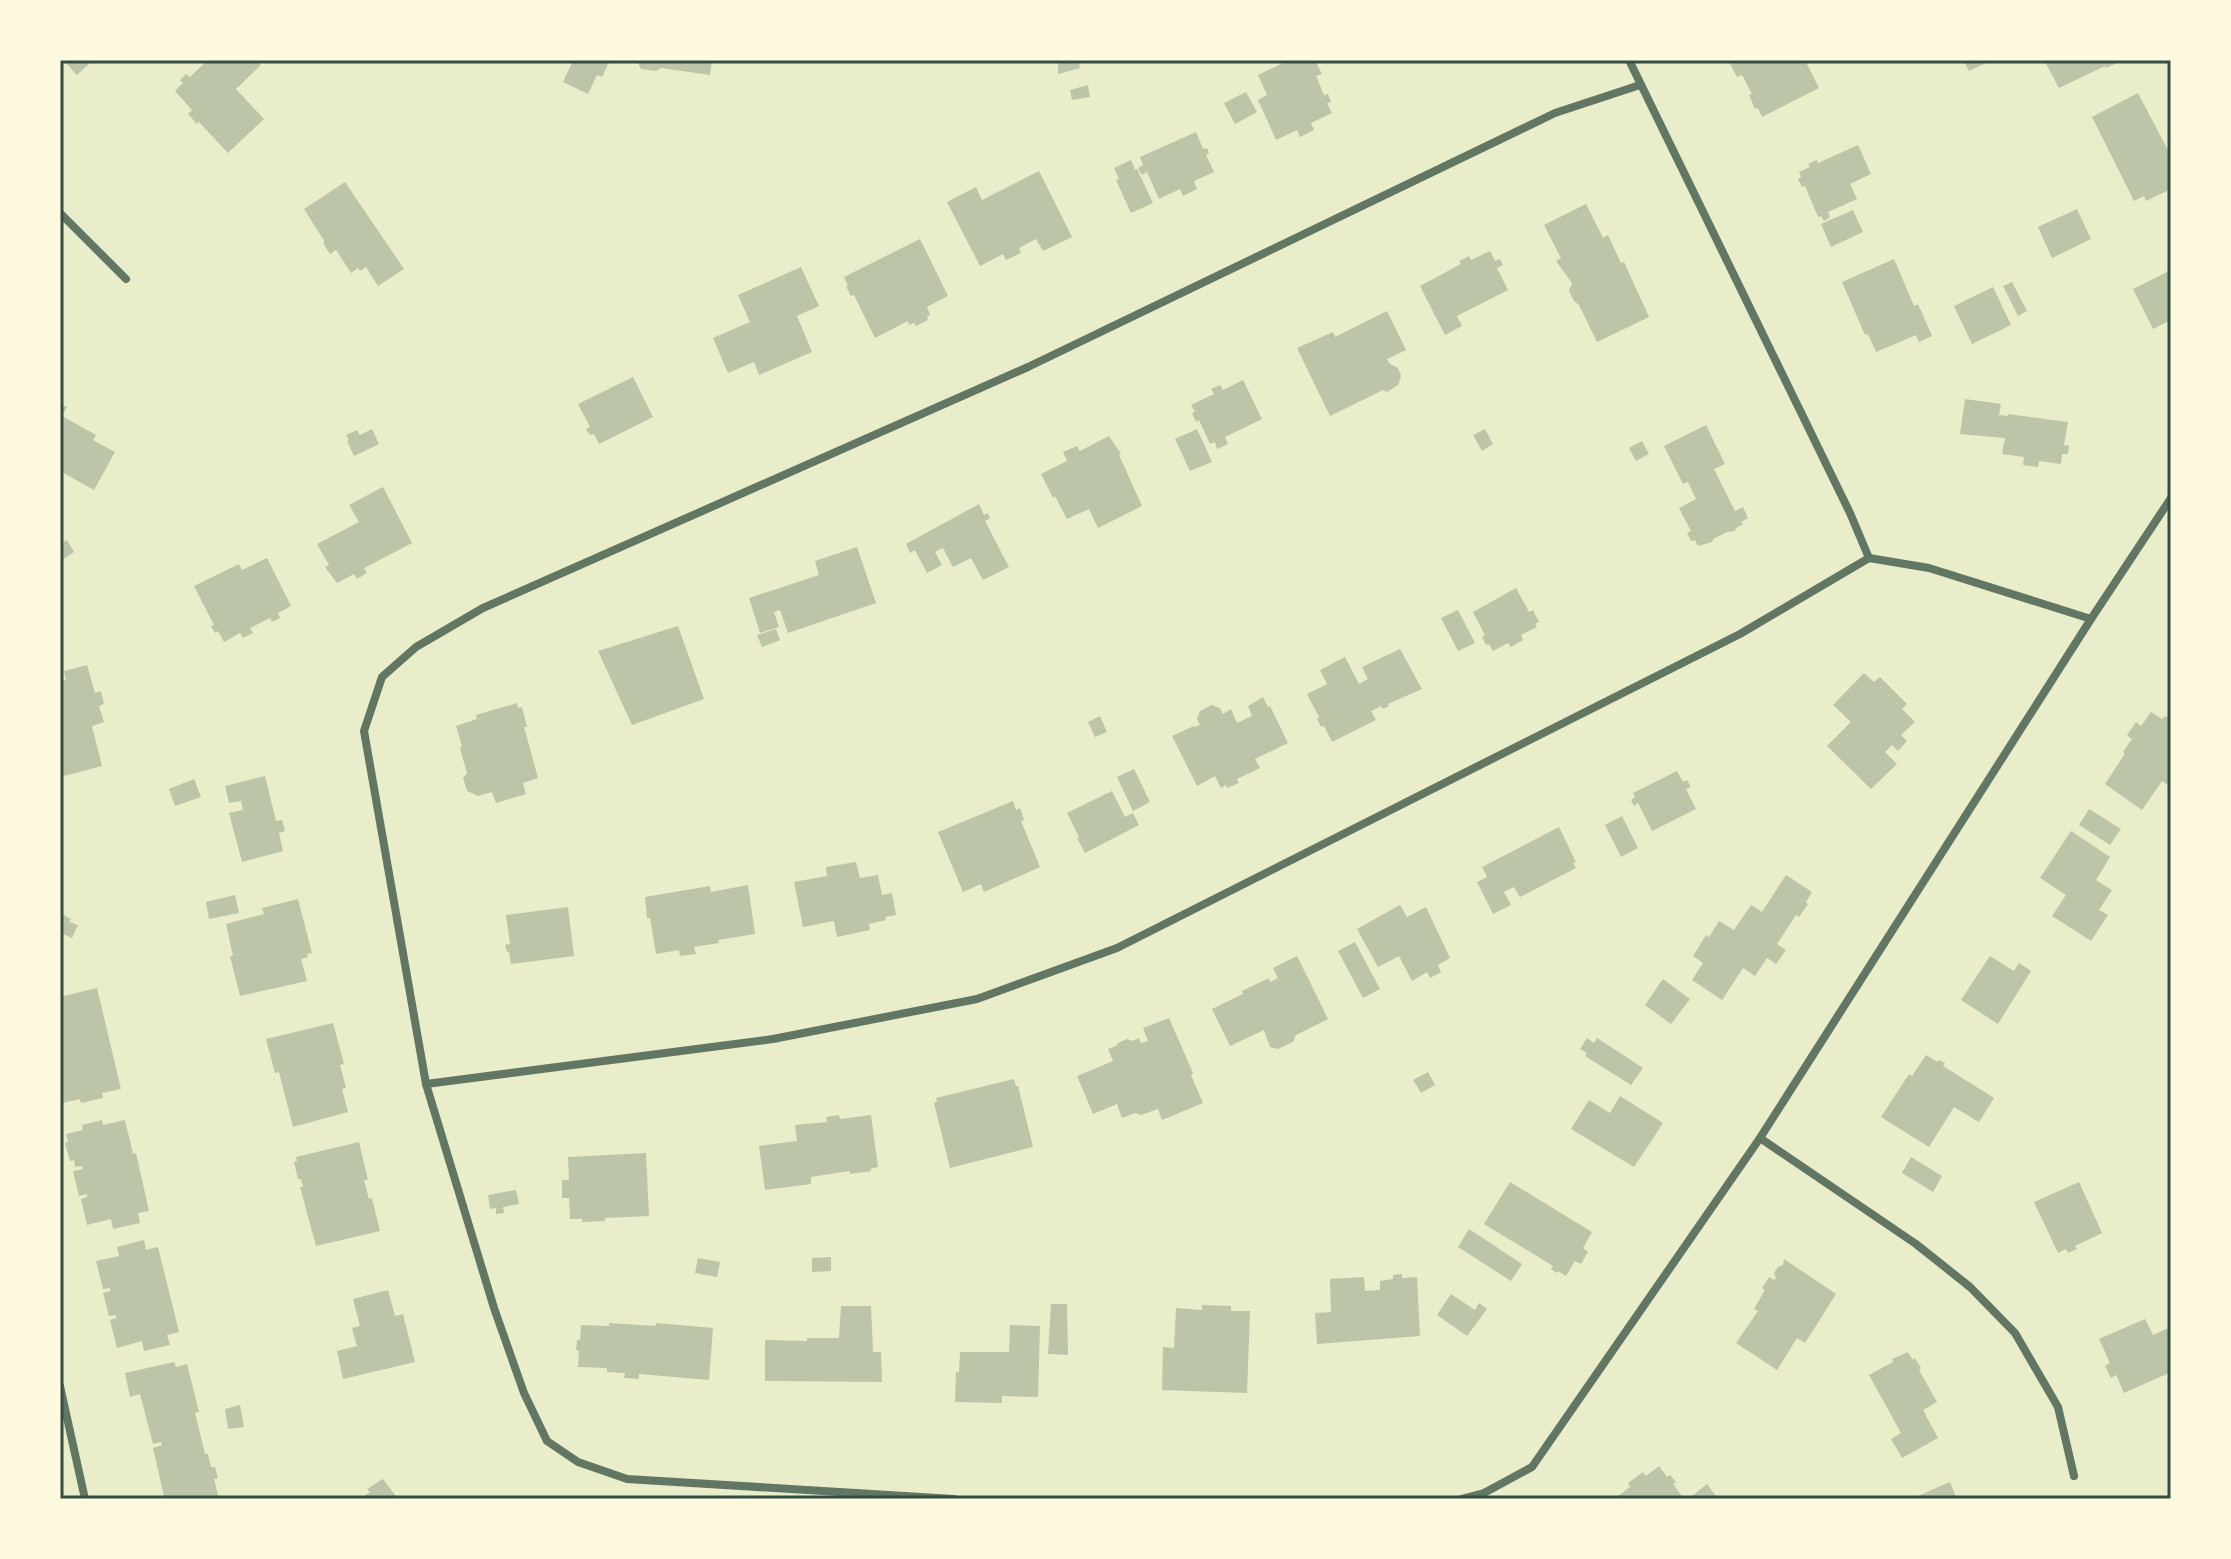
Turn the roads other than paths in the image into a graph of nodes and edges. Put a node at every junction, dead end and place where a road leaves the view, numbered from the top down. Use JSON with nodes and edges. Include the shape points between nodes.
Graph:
{"nodes":[{"id":1,"x":1629,"y":60,"type":"edge"},
{"id":2,"x":1640,"y":85,"type":"junction"},
{"id":3,"x":60,"y":213,"type":"edge"},
{"id":4,"x":126,"y":279,"type":"dead end"},
{"id":5,"x":2171,"y":498,"type":"edge"},
{"id":6,"x":1869,"y":558,"type":"junction"},
{"id":7,"x":2091,"y":619,"type":"junction"},
{"id":8,"x":426,"y":1084,"type":"junction"},
{"id":9,"x":1760,"y":1138,"type":"junction"},
{"id":10,"x":60,"y":1386,"type":"edge"},
{"id":11,"x":2074,"y":1476,"type":"dead end"},
{"id":12,"x":85,"y":1499,"type":"edge"},
{"id":13,"x":954,"y":1499,"type":"edge"},
{"id":14,"x":1461,"y":1499,"type":"edge"}],
"edges":[{"from":1,"to":2,"type":"street"},
{"from":2,"to":6,"type":"street"},
{"from":2,"to":8,"type":"street","via":[[1555,113],[1028,367],[483,608],[416,647],[382,677],[364,731]]},
{"from":3,"to":4,"type":"street"},
{"from":5,"to":7,"type":"street"},
{"from":6,"to":7,"type":"street","via":[[1929,568]]},
{"from":6,"to":8,"type":"street","via":[[1740,634],[1117,948],[1005,989],[773,1039]]},
{"from":7,"to":9,"type":"street"},
{"from":8,"to":13,"type":"street","via":[[494,1308],[547,1441],[578,1462],[627,1479]]},
{"from":9,"to":11,"type":"street","via":[[1916,1244],[1970,1287],[2015,1333],[2058,1407]]},
{"from":9,"to":14,"type":"street","via":[[1532,1467]]},
{"from":10,"to":12,"type":"street"}]}
